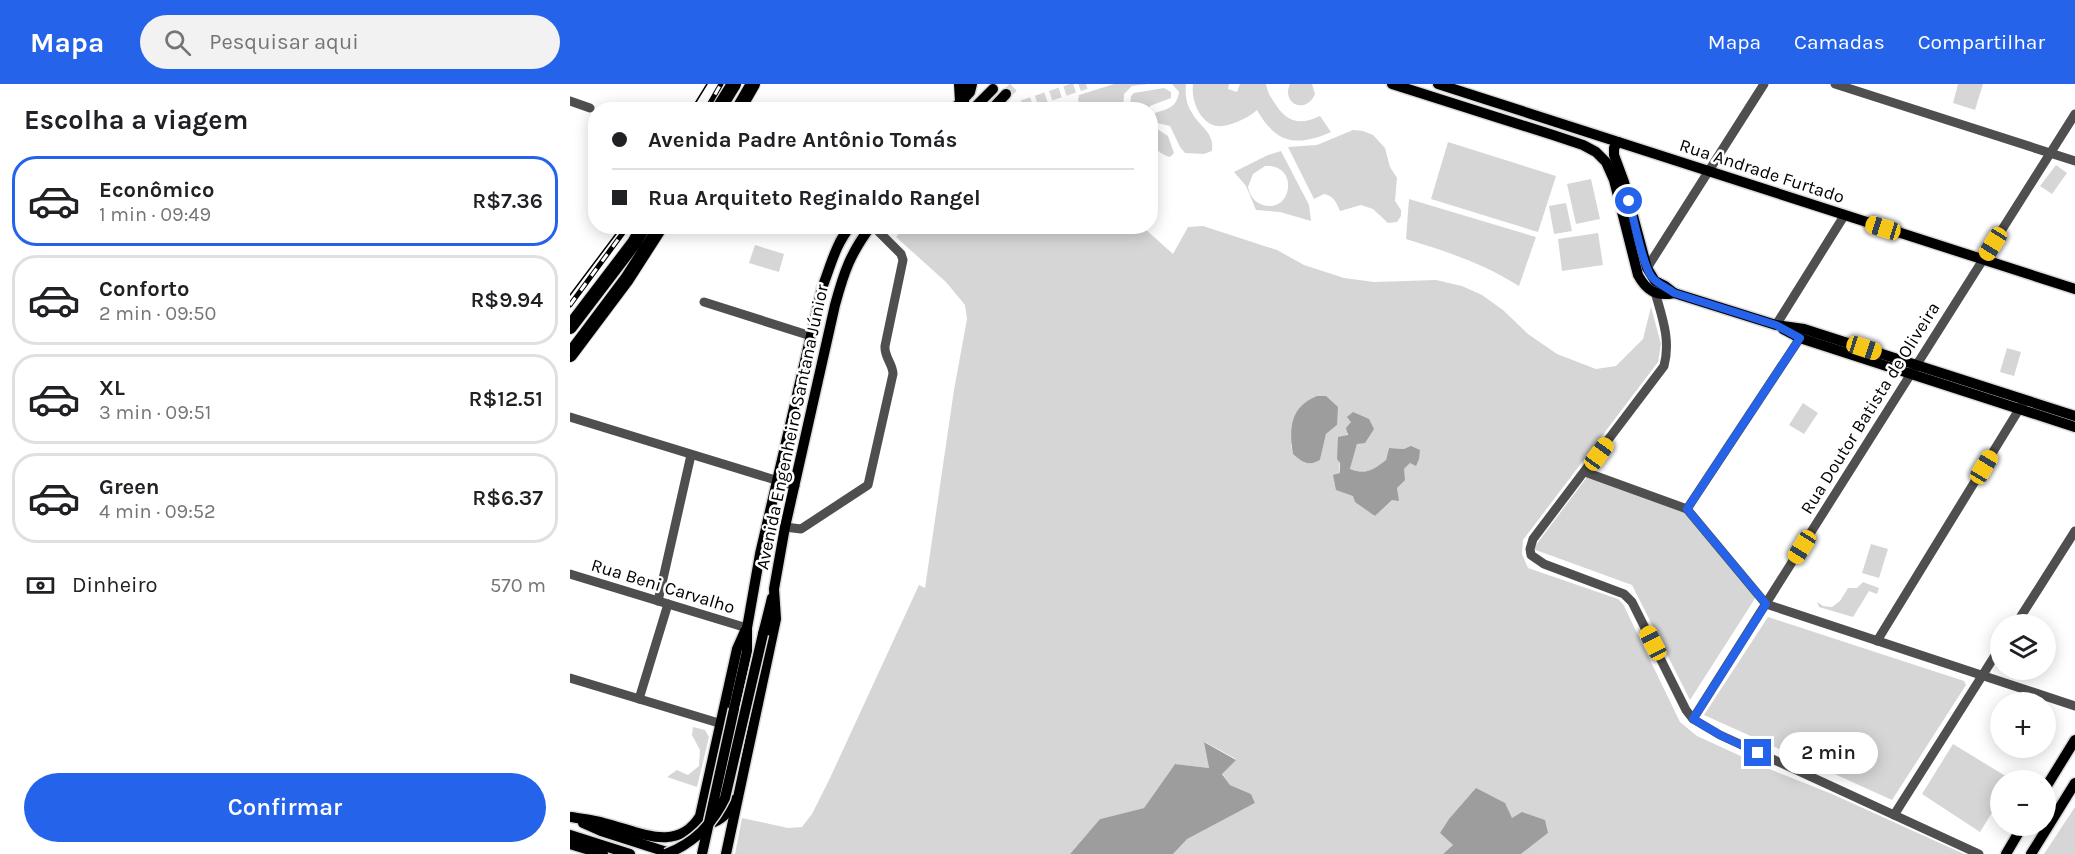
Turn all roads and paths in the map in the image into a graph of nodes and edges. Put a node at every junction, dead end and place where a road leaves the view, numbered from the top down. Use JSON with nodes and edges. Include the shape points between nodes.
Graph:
{"nodes":[{"id":1,"x":734,"y":84,"type":"edge"},
{"id":2,"x":753,"y":84,"type":"edge"},
{"id":3,"x":961,"y":84,"type":"edge"},
{"id":4,"x":972,"y":84,"type":"edge"},
{"id":5,"x":1392,"y":84,"type":"edge"},
{"id":6,"x":1437,"y":84,"type":"edge"},
{"id":7,"x":1764,"y":84,"type":"edge"},
{"id":8,"x":1835,"y":84,"type":"edge"},
{"id":9,"x":993,"y":89,"type":"tunnel mouth"},
{"id":10,"x":1006,"y":94,"type":"tunnel mouth"},
{"id":11,"x":1428,"y":96,"type":"junction"},
{"id":12,"x":570,"y":101,"type":"edge"},
{"id":13,"x":723,"y":102,"type":"edge"},
{"id":14,"x":743,"y":102,"type":"edge"},
{"id":15,"x":962,"y":102,"type":"edge"},
{"id":16,"x":965,"y":102,"type":"edge"},
{"id":17,"x":971,"y":102,"type":"edge"},
{"id":18,"x":999,"y":102,"type":"edge"},
{"id":19,"x":588,"y":107,"type":"edge"},
{"id":20,"x":2075,"y":114,"type":"edge"},
{"id":21,"x":1618,"y":142,"type":"junction"},
{"id":22,"x":2050,"y":153,"type":"junction"},
{"id":23,"x":2075,"y":161,"type":"edge"},
{"id":24,"x":1709,"y":171,"type":"junction"},
{"id":25,"x":1624,"y":182,"type":"junction"},
{"id":26,"x":1619,"y":204,"type":"junction"},
{"id":27,"x":1622,"y":216,"type":"junction"},
{"id":28,"x":1844,"y":216,"type":"junction"},
{"id":29,"x":639,"y":234,"type":"edge"},
{"id":30,"x":656,"y":234,"type":"edge"},
{"id":31,"x":846,"y":234,"type":"edge"},
{"id":32,"x":865,"y":234,"type":"edge"},
{"id":33,"x":880,"y":234,"type":"edge"},
{"id":34,"x":1639,"y":239,"type":"junction"},
{"id":35,"x":1983,"y":260,"type":"junction"},
{"id":36,"x":1647,"y":268,"type":"junction"},
{"id":37,"x":2075,"y":289,"type":"edge"},
{"id":38,"x":1655,"y":292,"type":"junction"},
{"id":39,"x":1674,"y":293,"type":"junction"},
{"id":40,"x":704,"y":302,"type":"dead end"},
{"id":41,"x":1776,"y":325,"type":"junction"},
{"id":42,"x":570,"y":327,"type":"edge"},
{"id":43,"x":811,"y":336,"type":"junction"},
{"id":44,"x":1800,"y":338,"type":"junction"},
{"id":45,"x":570,"y":355,"type":"edge"},
{"id":46,"x":1914,"y":369,"type":"junction"},
{"id":47,"x":2023,"y":404,"type":"junction"},
{"id":48,"x":2075,"y":416,"type":"edge"},
{"id":49,"x":570,"y":417,"type":"edge"},
{"id":50,"x":2075,"y":427,"type":"edge"},
{"id":51,"x":691,"y":455,"type":"junction"},
{"id":52,"x":1585,"y":472,"type":"junction"},
{"id":53,"x":778,"y":481,"type":"junction"},
{"id":54,"x":795,"y":486,"type":"junction"},
{"id":55,"x":1687,"y":509,"type":"junction"},
{"id":56,"x":785,"y":527,"type":"junction"},
{"id":57,"x":2075,"y":531,"type":"edge"},
{"id":58,"x":570,"y":574,"type":"edge"},
{"id":59,"x":774,"y":589,"type":"junction"},
{"id":60,"x":657,"y":601,"type":"junction"},
{"id":61,"x":668,"y":604,"type":"junction"},
{"id":62,"x":1766,"y":604,"type":"junction"},
{"id":63,"x":2022,"y":614,"type":"edge"},
{"id":64,"x":747,"y":628,"type":"junction"},
{"id":65,"x":1877,"y":641,"type":"junction"},
{"id":66,"x":1990,"y":663,"type":"edge"},
{"id":67,"x":1982,"y":675,"type":"junction"},
{"id":68,"x":570,"y":678,"type":"edge"},
{"id":69,"x":639,"y":699,"type":"junction"},
{"id":70,"x":2075,"y":706,"type":"edge"},
{"id":71,"x":1693,"y":719,"type":"junction"},
{"id":72,"x":722,"y":724,"type":"junction"},
{"id":73,"x":2075,"y":740,"type":"edge"},
{"id":74,"x":2056,"y":771,"type":"edge"},
{"id":75,"x":2075,"y":783,"type":"edge"},
{"id":76,"x":740,"y":784,"type":"junction"},
{"id":77,"x":702,"y":806,"type":"junction"},
{"id":78,"x":1894,"y":815,"type":"junction"},
{"id":79,"x":571,"y":817,"type":"edge"},
{"id":80,"x":570,"y":835,"type":"edge"},
{"id":81,"x":2017,"y":836,"type":"edge"},
{"id":82,"x":570,"y":844,"type":"edge"},
{"id":83,"x":603,"y":854,"type":"edge"},
{"id":84,"x":630,"y":854,"type":"edge"},
{"id":85,"x":666,"y":854,"type":"edge"},
{"id":86,"x":673,"y":854,"type":"edge"},
{"id":87,"x":702,"y":854,"type":"edge"},
{"id":88,"x":726,"y":854,"type":"edge"},
{"id":89,"x":1978,"y":854,"type":"edge"},
{"id":90,"x":2006,"y":854,"type":"edge"},
{"id":91,"x":2031,"y":854,"type":"edge"}],
"edges":[{"from":1,"to":13,"type":"highway"},
{"from":2,"to":14,"type":"highway"},
{"from":3,"to":15,"type":"highway"},
{"from":4,"to":16,"type":"main road"},
{"from":5,"to":11,"type":"main road"},
{"from":6,"to":11,"type":"street"},
{"from":6,"to":21,"type":"main road","name":"Rua Andrade Furtado"},
{"from":7,"to":24,"type":"street"},
{"from":8,"to":22,"type":"street"},
{"from":9,"to":17,"type":"main road"},
{"from":10,"to":18,"type":"main road"},
{"from":11,"to":26,"type":"main road","via":[[1596,152],[1610,169]]},
{"from":12,"to":19,"type":"street"},
{"from":20,"to":22,"type":"street","name":"Rua Doutor Batista de Oliveira"},
{"from":21,"to":24,"type":"main road","name":"Rua Andrade Furtado"},
{"from":21,"to":25,"type":"main road","via":[[1614,155]]},
{"from":22,"to":23,"type":"street"},
{"from":22,"to":35,"type":"street","name":"Rua Doutor Batista de Oliveira"},
{"from":24,"to":28,"type":"main road","name":"Rua Andrade Furtado"},
{"from":24,"to":36,"type":"street"},
{"from":25,"to":26,"type":"main road"},
{"from":25,"to":34,"type":"main road"},
{"from":26,"to":27,"type":"main road"},
{"from":27,"to":34,"type":"main road"},
{"from":27,"to":38,"type":"main road","via":[[1638,275]]},
{"from":28,"to":35,"type":"main road","name":"Rua Andrade Furtado"},
{"from":28,"to":41,"type":"street"},
{"from":29,"to":42,"type":"highway"},
{"from":30,"to":45,"type":"highway"},
{"from":31,"to":43,"type":"main road","name":"Avenida Engenheiro Santana Júnior","via":[[822,288]]},
{"from":32,"to":54,"type":"main road","name":"Avenida Engenheiro Santana Júnior","via":[[854,248],[842,277]]},
{"from":33,"to":56,"type":"street","via":[[903,261],[885,346],[893,375],[868,485],[801,529]]},
{"from":34,"to":36,"type":"main road"},
{"from":35,"to":37,"type":"main road","name":"Rua Andrade Furtado"},
{"from":35,"to":46,"type":"street","name":"Rua Doutor Batista de Oliveira"},
{"from":36,"to":39,"type":"main road","via":[[1655,281]]},
{"from":38,"to":39,"type":"main road"},
{"from":38,"to":52,"type":"street","via":[[1667,334],[1664,366]]},
{"from":39,"to":41,"type":"main road"},
{"from":40,"to":43,"type":"street"},
{"from":41,"to":44,"type":"main road"},
{"from":41,"to":46,"type":"main road","via":[[1804,329]]},
{"from":43,"to":53,"type":"main road","name":"Avenida Engenheiro Santana Júnior"},
{"from":44,"to":46,"type":"main road"},
{"from":44,"to":55,"type":"street"},
{"from":46,"to":47,"type":"main road"},
{"from":46,"to":62,"type":"street","name":"Rua Doutor Batista de Oliveira"},
{"from":47,"to":48,"type":"main road"},
{"from":47,"to":50,"type":"main road"},
{"from":47,"to":65,"type":"street"},
{"from":49,"to":51,"type":"street"},
{"from":51,"to":53,"type":"street"},
{"from":51,"to":60,"type":"street"},
{"from":52,"to":55,"type":"street"},
{"from":52,"to":71,"type":"street","via":[[1530,543],[1531,555],[1544,564],[1624,594],[1632,602]]},
{"from":53,"to":54,"type":"street"},
{"from":53,"to":64,"type":"main road","name":"Avenida Engenheiro Santana Júnior"},
{"from":54,"to":56,"type":"main road","name":"Avenida Engenheiro Santana Júnior"},
{"from":55,"to":62,"type":"street"},
{"from":56,"to":59,"type":"main road","name":"Avenida Engenheiro Santana Júnior"},
{"from":57,"to":63,"type":"street"},
{"from":58,"to":60,"type":"street","name":"Rua Beni Carvalho"},
{"from":59,"to":76,"type":"main road","name":"Avenida Engenheiro Santana Júnior","via":[[776,619]]},
{"from":59,"to":85,"type":"main road","bridge":true,"via":[[725,798],[706,829],[688,844]]},
{"from":60,"to":61,"type":"street","name":"Rua Beni Carvalho"},
{"from":61,"to":64,"type":"street","name":"Rua Beni Carvalho"},
{"from":61,"to":69,"type":"street"},
{"from":62,"to":65,"type":"street"},
{"from":62,"to":71,"type":"street","name":"Rua Doutor Batista de Oliveira"},
{"from":64,"to":72,"type":"main road","via":[[737,649]]},
{"from":64,"to":87,"type":"main road","name":"Avenida Engenheiro Santana Júnior","bridge":true,"via":[[747,651]]},
{"from":65,"to":67,"type":"street"},
{"from":66,"to":67,"type":"street"},
{"from":67,"to":70,"type":"street"},
{"from":67,"to":78,"type":"street"},
{"from":68,"to":69,"type":"street"},
{"from":69,"to":72,"type":"street"},
{"from":71,"to":78,"type":"street"},
{"from":72,"to":77,"type":"main road"},
{"from":73,"to":74,"type":"main road"},
{"from":75,"to":91,"type":"main road"},
{"from":76,"to":77,"type":"main road","via":[[720,820],[706,819]]},
{"from":76,"to":88,"type":"main road","name":"Avenida Engenheiro Santana Júnior"},
{"from":77,"to":79,"type":"main road","via":[[690,830],[670,840]]},
{"from":78,"to":89,"type":"street"},
{"from":79,"to":86,"type":"main road"},
{"from":80,"to":84,"type":"main road"},
{"from":81,"to":90,"type":"main road"},
{"from":82,"to":83,"type":"main road"}]}
